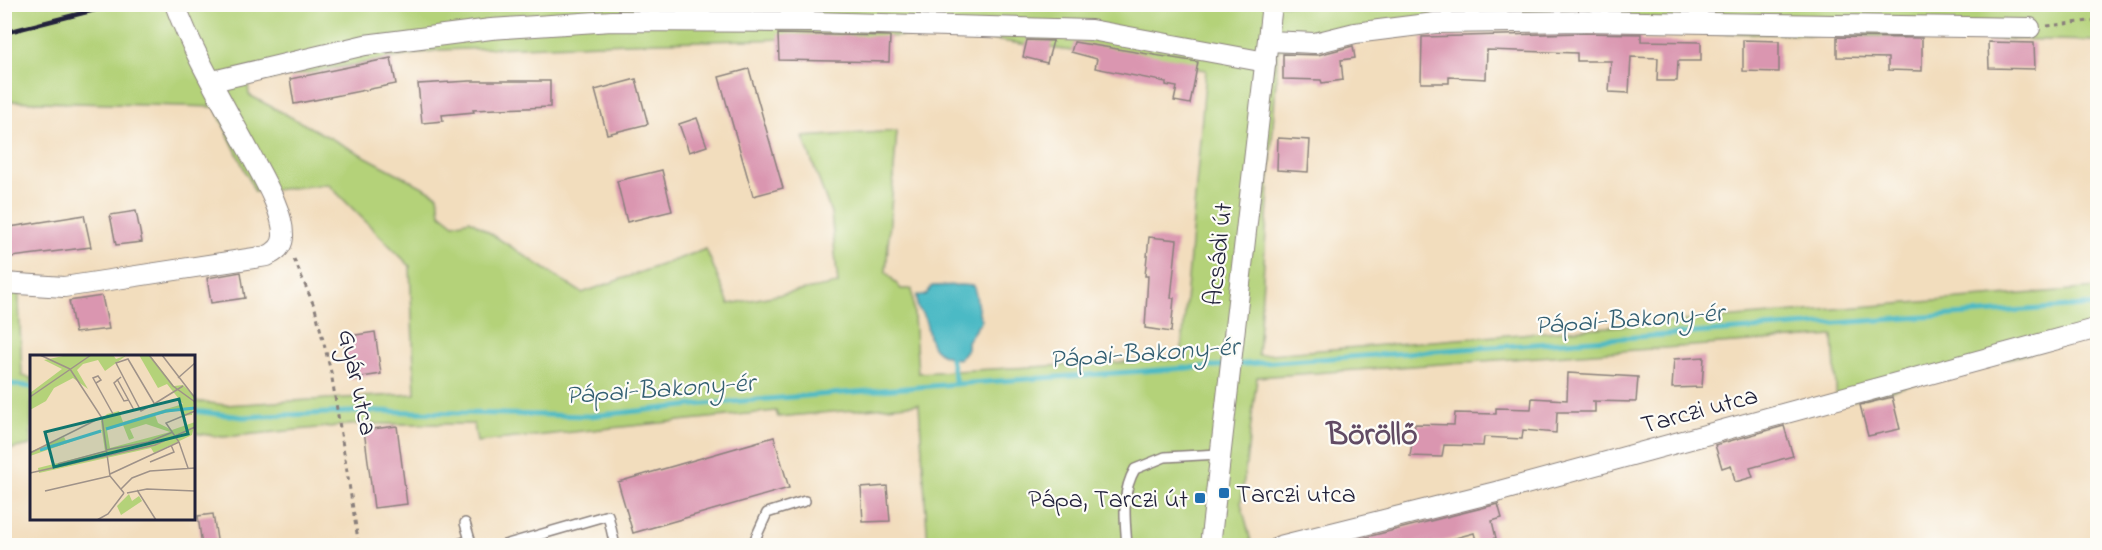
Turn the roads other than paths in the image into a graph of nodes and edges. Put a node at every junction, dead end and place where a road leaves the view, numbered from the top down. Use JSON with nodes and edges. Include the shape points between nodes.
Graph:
{"nodes":[{"id":1,"x":175,"y":4,"type":"edge"},
{"id":2,"x":1272,"y":4,"type":"edge"},
{"id":3,"x":2030,"y":28,"type":"road end"},
{"id":4,"x":1268,"y":41,"type":"junction"},
{"id":5,"x":1266,"y":62,"type":"junction"},
{"id":6,"x":213,"y":81,"type":"junction"},
{"id":7,"x":4,"y":283,"type":"edge"},
{"id":8,"x":2097,"y":328,"type":"edge"},
{"id":9,"x":1219,"y":454,"type":"junction"},
{"id":10,"x":805,"y":501,"type":"dead end"},
{"id":11,"x":465,"y":523,"type":"dead end"},
{"id":12,"x":453,"y":546,"type":"edge"},
{"id":13,"x":501,"y":546,"type":"edge"},
{"id":14,"x":615,"y":546,"type":"edge"},
{"id":15,"x":752,"y":546,"type":"edge"},
{"id":16,"x":1127,"y":546,"type":"edge"},
{"id":17,"x":1210,"y":546,"type":"edge"},
{"id":18,"x":1280,"y":546,"type":"edge"}],
"edges":[{"from":1,"to":6,"type":"street"},
{"from":2,"to":4,"type":"street","name":"Acsádi út"},
{"from":3,"to":4,"type":"street","via":[[1582,21],[1435,23],[1355,33],[1315,43]]},
{"from":4,"to":5,"type":"street","name":"Acsádi út"},
{"from":5,"to":6,"type":"street","via":[[1091,30],[612,21],[491,29],[365,45]]},
{"from":5,"to":9,"type":"street","name":"Acsádi út"},
{"from":6,"to":7,"type":"street","via":[[269,188],[283,236],[275,253],[64,287]]},
{"from":8,"to":18,"type":"street","name":"Tarczi utca","via":[[1496,492]]},
{"from":9,"to":16,"type":"lane","via":[[1165,457],[1135,469],[1124,503]]},
{"from":9,"to":17,"type":"street","name":"Acsádi út"},
{"from":10,"to":15,"type":"lane","via":[[767,513]]},
{"from":11,"to":12,"type":"lane","via":[[470,540]]},
{"from":13,"to":14,"type":"lane","via":[[608,515]]}]}
